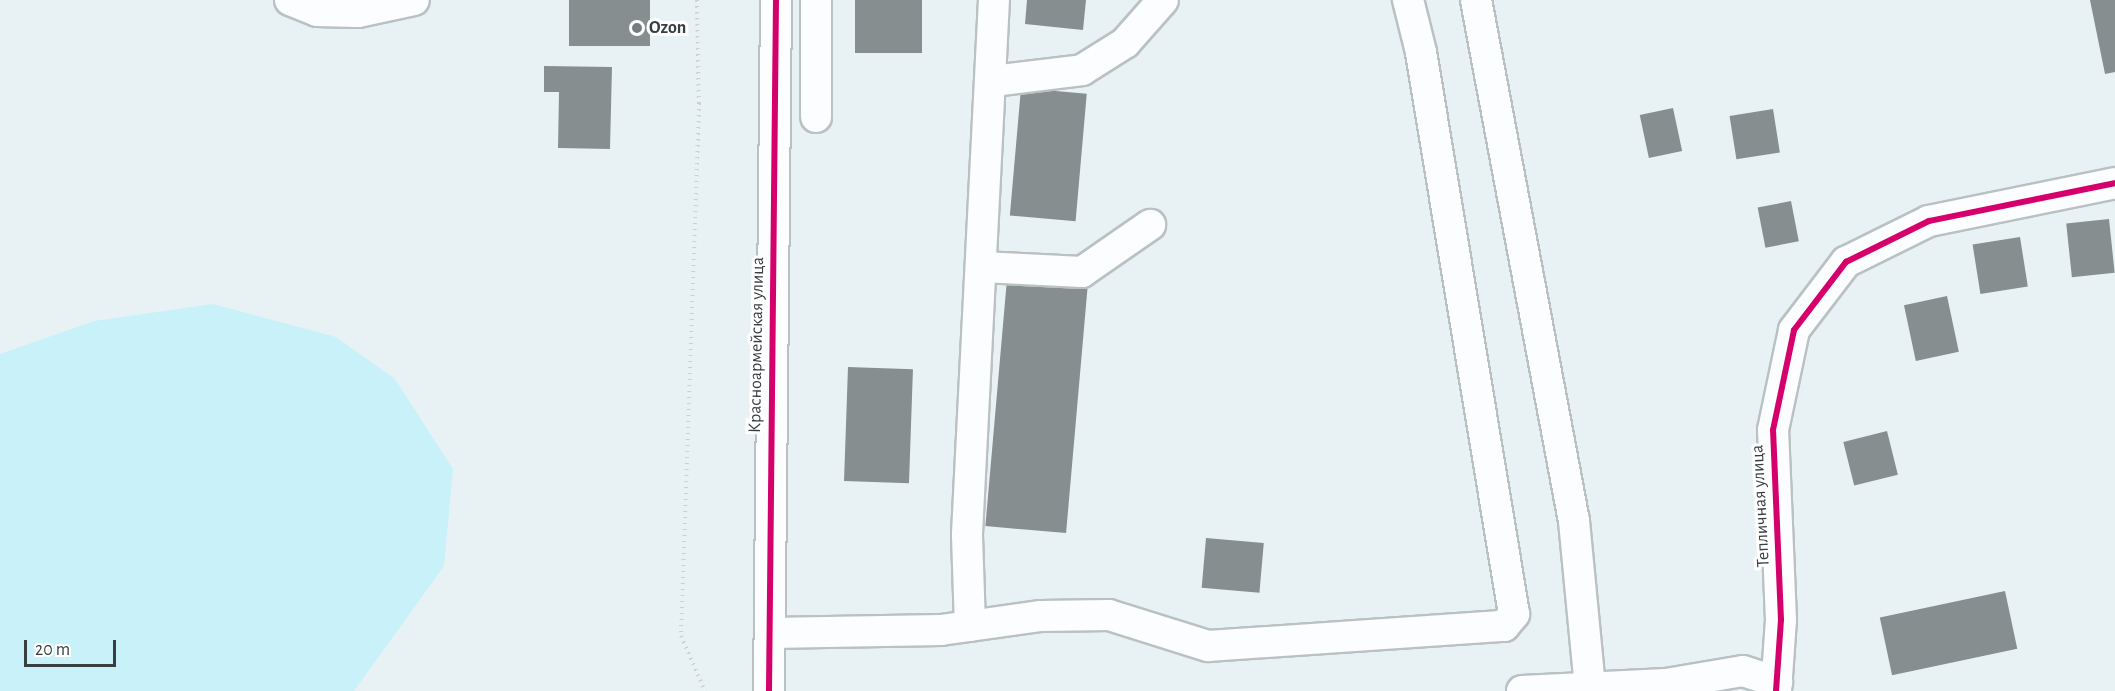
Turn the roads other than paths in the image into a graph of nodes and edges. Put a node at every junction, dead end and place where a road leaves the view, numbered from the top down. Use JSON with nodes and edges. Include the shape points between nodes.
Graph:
{"nodes":[{"id":1,"x":290,"y":0,"type":"edge"},
{"id":2,"x":414,"y":0,"type":"edge"},
{"id":3,"x":776,"y":0,"type":"edge"},
{"id":4,"x":816,"y":0,"type":"edge"},
{"id":5,"x":994,"y":0,"type":"edge"},
{"id":6,"x":1163,"y":0,"type":"edge"},
{"id":7,"x":1408,"y":0,"type":"edge"},
{"id":8,"x":1476,"y":0,"type":"edge"},
{"id":9,"x":993,"y":81,"type":"junction"},
{"id":10,"x":816,"y":117,"type":"dead end"},
{"id":11,"x":2115,"y":183,"type":"edge"},
{"id":12,"x":1150,"y":225,"type":"dead end"},
{"id":13,"x":982,"y":267,"type":"junction"},
{"id":14,"x":970,"y":626,"type":"junction"},
{"id":15,"x":770,"y":633,"type":"junction"},
{"id":16,"x":1776,"y":686,"type":"edge"},
{"id":17,"x":1590,"y":688,"type":"junction"},
{"id":18,"x":769,"y":691,"type":"edge"},
{"id":19,"x":1522,"y":691,"type":"edge"}],
"edges":[{"from":1,"to":2,"type":"street","via":[[317,11],[358,12]]},
{"from":3,"to":15,"type":"street","name":"Красноармейская улица"},
{"from":4,"to":10,"type":"street"},
{"from":5,"to":9,"type":"street"},
{"from":6,"to":9,"type":"street","via":[[1125,43],[1082,70]]},
{"from":7,"to":14,"type":"street","via":[[1421,52],[1514,614],[1504,626],[1490,629],[1208,646],[1109,615],[1041,616]]},
{"from":8,"to":17,"type":"street","via":[[1574,521]]},
{"from":9,"to":13,"type":"street"},
{"from":11,"to":16,"type":"street","name":"Тепличная улица","via":[[1929,221],[1846,262],[1794,330],[1773,430],[1781,620]]},
{"from":12,"to":13,"type":"street","via":[[1082,272]]},
{"from":13,"to":14,"type":"street","via":[[967,534]]},
{"from":14,"to":15,"type":"street","via":[[858,634]]},
{"from":15,"to":18,"type":"street","name":"Красноармейская улица"},
{"from":16,"to":17,"type":"street","via":[[1743,671],[1666,684]]},
{"from":17,"to":19,"type":"street"}]}
